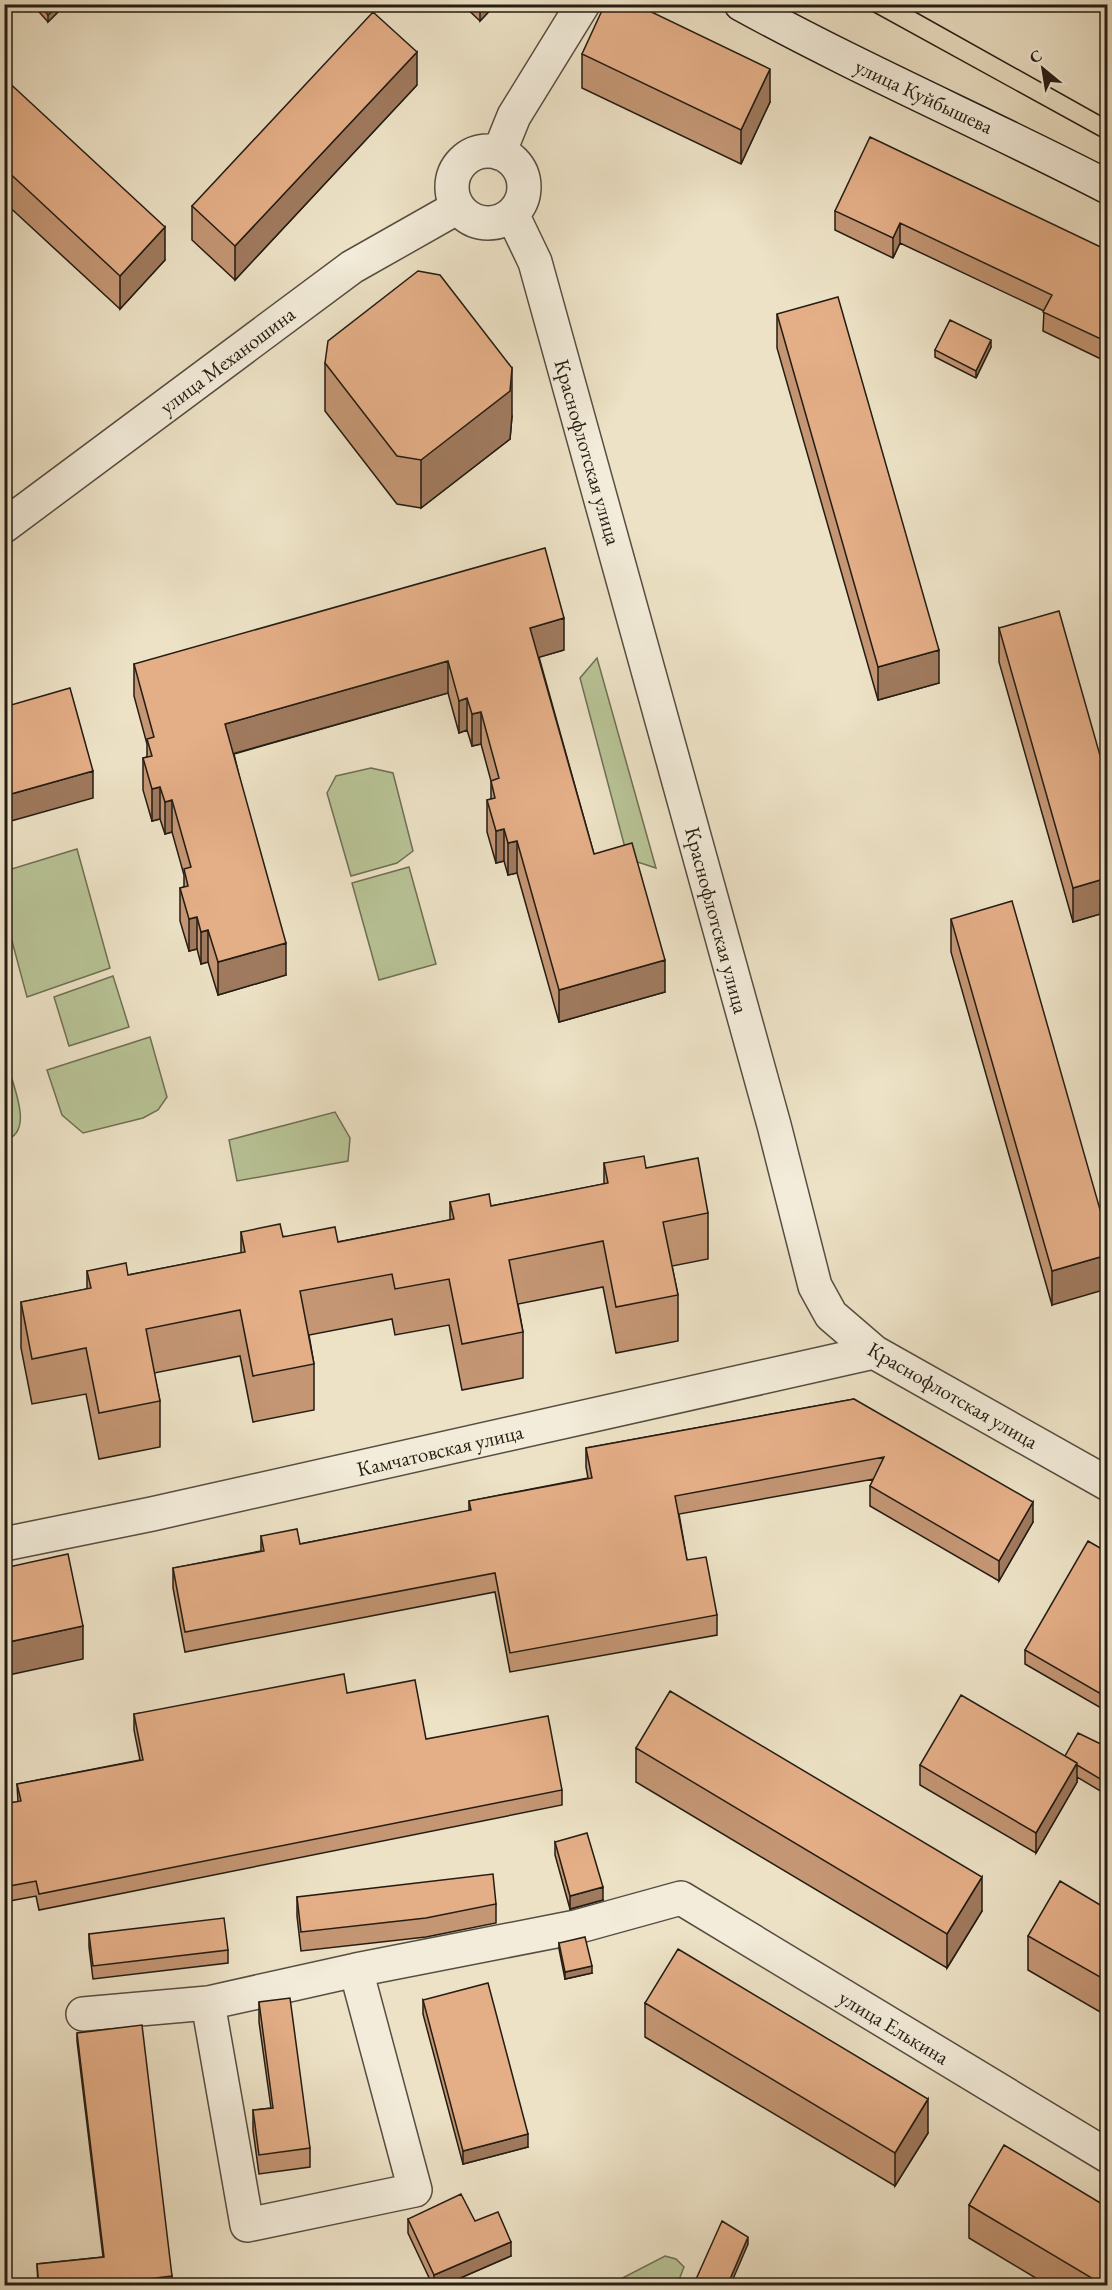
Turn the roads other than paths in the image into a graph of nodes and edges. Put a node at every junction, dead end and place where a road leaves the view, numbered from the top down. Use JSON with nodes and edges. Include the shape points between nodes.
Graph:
{"nodes":[{"id":1,"x":583,"y":4,"type":"edge"},
{"id":2,"x":741,"y":4,"type":"edge"},
{"id":3,"x":499,"y":153,"type":"junction"},
{"id":4,"x":1107,"y":187,"type":"edge"},
{"id":5,"x":458,"y":207,"type":"junction"},
{"id":6,"x":512,"y":214,"type":"junction"},
{"id":7,"x":4,"y":526,"type":"edge"},
{"id":8,"x":874,"y":1352,"type":"junction"},
{"id":9,"x":1107,"y":1484,"type":"edge"},
{"id":10,"x":4,"y":1544,"type":"edge"},
{"id":11,"x":357,"y":1970,"type":"junction"},
{"id":12,"x":208,"y":2003,"type":"junction"},
{"id":13,"x":83,"y":2014,"type":"dead end"},
{"id":14,"x":1107,"y":2156,"type":"edge"}],
"edges":[{"from":1,"to":3,"type":"street","via":[[514,116]]},
{"from":2,"to":4,"type":"street","name":"улица Куйбышева","via":[[821,48]]},
{"from":3,"to":5,"type":"street","via":[[474,154],[456,171],[452,183]]},
{"from":3,"to":6,"type":"street","via":[[510,159],[523,179],[522,198]]},
{"from":5,"to":6,"type":"street","via":[[477,222],[490,223]]},
{"from":5,"to":7,"type":"street","name":"улица Механошина","via":[[352,267]]},
{"from":6,"to":8,"type":"street","name":"Краснофлотская улица","via":[[535,262],[815,1286],[831,1315]]},
{"from":8,"to":9,"type":"street","name":"Краснофлотская улица"},
{"from":8,"to":10,"type":"street","name":"Камчатовская улица"},
{"from":11,"to":12,"type":"street"},
{"from":11,"to":12,"type":"street","via":[[415,2190],[247,2225]]},
{"from":11,"to":14,"type":"street","name":"улица Елькина","via":[[576,1928],[681,1898]]},
{"from":12,"to":13,"type":"street"}]}
